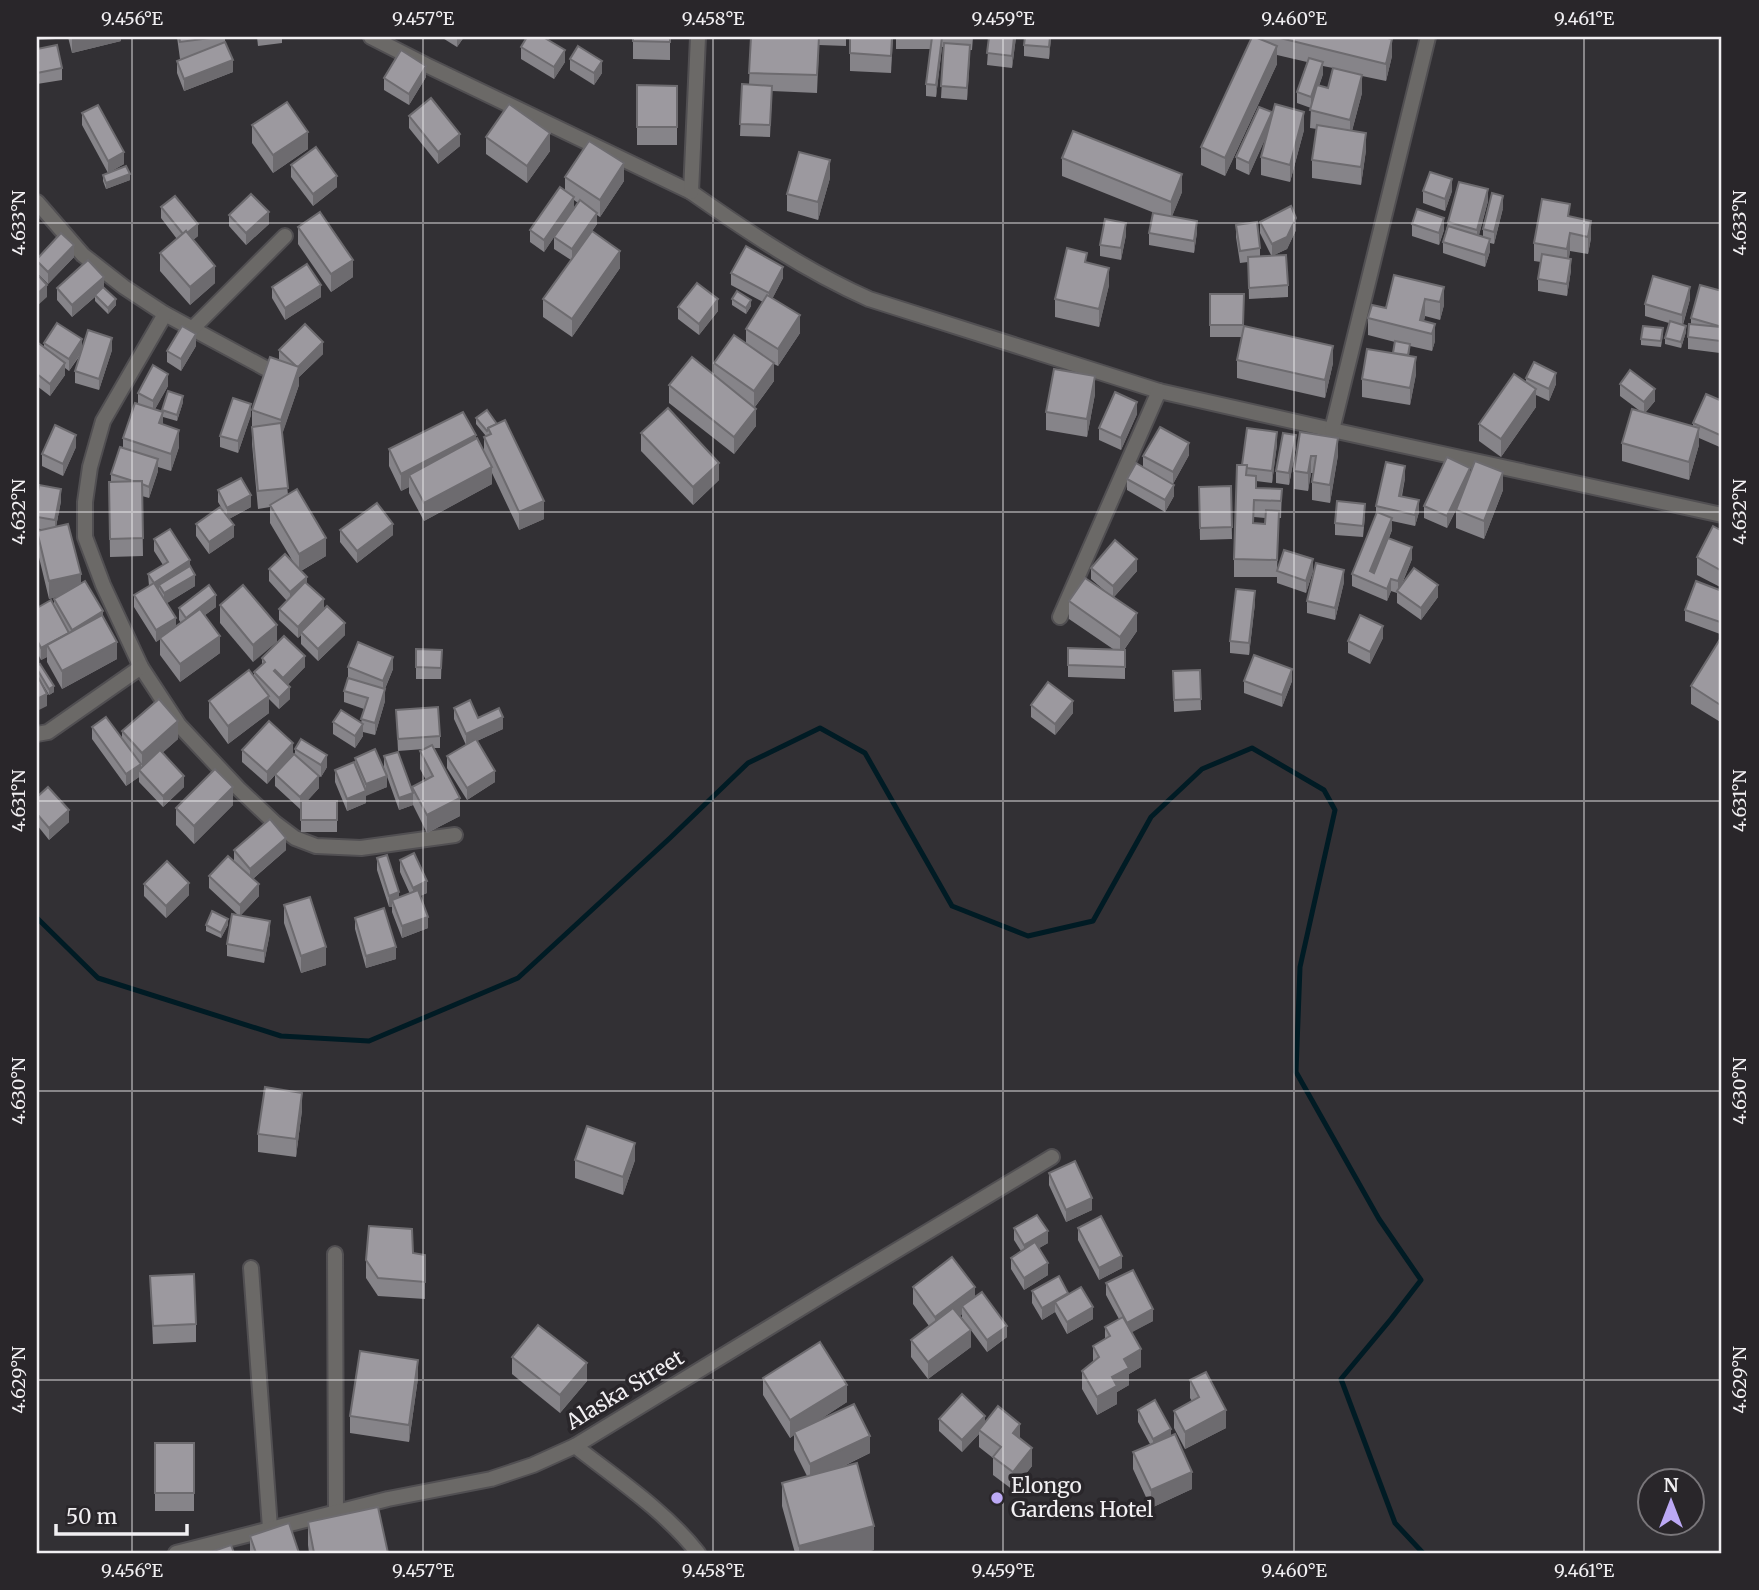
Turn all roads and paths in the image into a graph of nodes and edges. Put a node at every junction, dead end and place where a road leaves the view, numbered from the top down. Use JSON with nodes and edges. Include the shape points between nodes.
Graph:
{"nodes":[{"id":1,"x":371,"y":37,"type":"edge"},
{"id":2,"x":698,"y":37,"type":"edge"},
{"id":3,"x":1428,"y":37,"type":"edge"},
{"id":4,"x":691,"y":192,"type":"junction"},
{"id":5,"x":37,"y":202,"type":"edge"},
{"id":6,"x":285,"y":236,"type":"dead end"},
{"id":7,"x":165,"y":314,"type":"junction"},
{"id":8,"x":192,"y":328,"type":"junction"},
{"id":9,"x":265,"y":368,"type":"edge"},
{"id":10,"x":1159,"y":391,"type":"junction"},
{"id":11,"x":1332,"y":430,"type":"junction"},
{"id":12,"x":1722,"y":515,"type":"edge"},
{"id":13,"x":1060,"y":617,"type":"dead end"},
{"id":14,"x":141,"y":667,"type":"junction"},
{"id":15,"x":37,"y":734,"type":"edge"},
{"id":16,"x":455,"y":835,"type":"dead end"},
{"id":17,"x":1052,"y":1157,"type":"dead end"},
{"id":18,"x":335,"y":1254,"type":"dead end"},
{"id":19,"x":251,"y":1268,"type":"dead end"},
{"id":20,"x":576,"y":1446,"type":"junction"},
{"id":21,"x":336,"y":1511,"type":"junction"},
{"id":22,"x":270,"y":1528,"type":"junction"},
{"id":23,"x":176,"y":1553,"type":"edge"},
{"id":24,"x":698,"y":1553,"type":"edge"}],
"edges":[{"from":1,"to":4,"type":"street"},
{"from":2,"to":4,"type":"street"},
{"from":3,"to":11,"type":"street"},
{"from":4,"to":10,"type":"street","via":[[810,269],[869,299]]},
{"from":5,"to":7,"type":"street","via":[[83,255]]},
{"from":6,"to":8,"type":"street"},
{"from":7,"to":8,"type":"street"},
{"from":7,"to":14,"type":"street","via":[[103,421],[85,502],[85,537]]},
{"from":8,"to":9,"type":"street"},
{"from":10,"to":11,"type":"street"},
{"from":10,"to":13,"type":"street"},
{"from":11,"to":12,"type":"street"},
{"from":14,"to":15,"type":"street","via":[[48,732]]},
{"from":14,"to":16,"type":"street","via":[[179,725],[295,838],[316,846],[361,848]]},
{"from":17,"to":20,"type":"street","name":"Alaska Street"},
{"from":18,"to":21,"type":"street"},
{"from":19,"to":22,"type":"street"},
{"from":20,"to":21,"type":"street","name":"Alaska Street","via":[[491,1479]]},
{"from":20,"to":24,"type":"street","via":[[652,1507]]},
{"from":21,"to":22,"type":"street","name":"Alaska Street"},
{"from":22,"to":23,"type":"street","name":"Alaska Street"}]}
